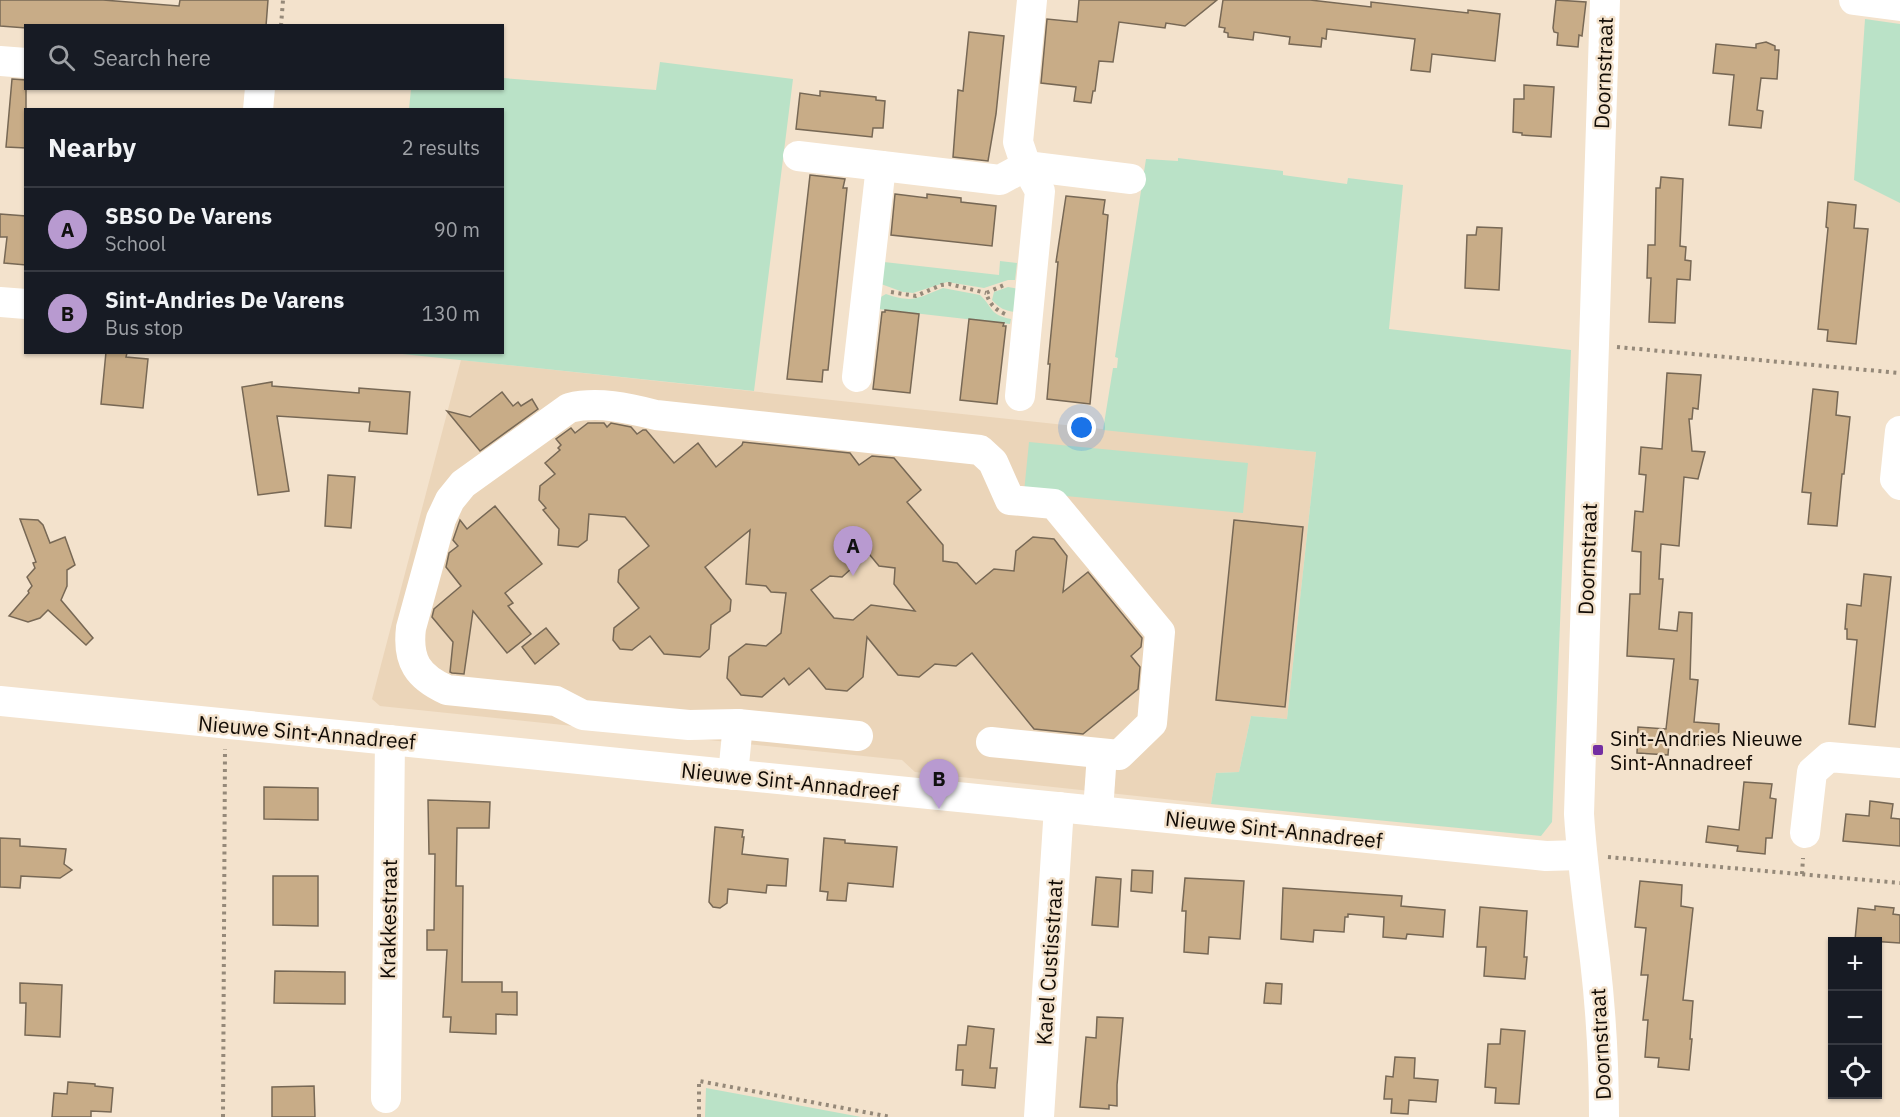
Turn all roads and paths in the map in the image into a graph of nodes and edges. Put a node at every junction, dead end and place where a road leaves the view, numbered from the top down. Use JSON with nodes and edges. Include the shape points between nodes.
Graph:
{"nodes":[{"id":1,"x":283,"y":0,"type":"edge"},
{"id":2,"x":1032,"y":0,"type":"edge"},
{"id":3,"x":1605,"y":0,"type":"edge"},
{"id":4,"x":1854,"y":0,"type":"edge"},
{"id":5,"x":1900,"y":6,"type":"edge"},
{"id":6,"x":281,"y":24,"type":"edge"},
{"id":7,"x":0,"y":61,"type":"edge"},
{"id":8,"x":24,"y":63,"type":"edge"},
{"id":9,"x":260,"y":90,"type":"edge"},
{"id":10,"x":258,"y":108,"type":"edge"},
{"id":11,"x":798,"y":156,"type":"dead end"},
{"id":12,"x":880,"y":166,"type":"junction"},
{"id":13,"x":1026,"y":166,"type":"junction"},
{"id":14,"x":1131,"y":179,"type":"dead end"},
{"id":15,"x":866,"y":286,"type":"junction"},
{"id":16,"x":986,"y":293,"type":"dead end"},
{"id":17,"x":0,"y":302,"type":"edge"},
{"id":18,"x":24,"y":304,"type":"edge"},
{"id":19,"x":1594,"y":346,"type":"junction"},
{"id":20,"x":1900,"y":373,"type":"edge"},
{"id":21,"x":857,"y":376,"type":"dead end"},
{"id":22,"x":1020,"y":396,"type":"dead end"},
{"id":23,"x":1900,"y":431,"type":"edge"},
{"id":24,"x":1900,"y":485,"type":"edge"},
{"id":25,"x":0,"y":701,"type":"edge"},
{"id":26,"x":738,"y":724,"type":"junction"},
{"id":27,"x":225,"y":725,"type":"junction"},
{"id":28,"x":858,"y":736,"type":"dead end"},
{"id":29,"x":390,"y":740,"type":"junction"},
{"id":30,"x":991,"y":742,"type":"dead end"},
{"id":31,"x":1102,"y":753,"type":"junction"},
{"id":32,"x":1900,"y":763,"type":"edge"},
{"id":33,"x":733,"y":775,"type":"junction"},
{"id":34,"x":1059,"y":807,"type":"junction"},
{"id":35,"x":1098,"y":811,"type":"junction"},
{"id":36,"x":1805,"y":833,"type":"dead end"},
{"id":37,"x":1581,"y":855,"type":"junction"},
{"id":38,"x":1900,"y":883,"type":"edge"},
{"id":39,"x":386,"y":1098,"type":"dead end"},
{"id":40,"x":223,"y":1117,"type":"edge"},
{"id":41,"x":699,"y":1117,"type":"edge"},
{"id":42,"x":888,"y":1117,"type":"edge"},
{"id":43,"x":1039,"y":1117,"type":"edge"},
{"id":44,"x":1604,"y":1117,"type":"edge"}],
"edges":[{"from":1,"to":6,"type":"path"},
{"from":2,"to":13,"type":"street","via":[[1018,142]]},
{"from":3,"to":19,"type":"street","name":"Doornstraat"},
{"from":4,"to":5,"type":"street"},
{"from":7,"to":8,"type":"street"},
{"from":9,"to":10,"type":"street"},
{"from":11,"to":12,"type":"street"},
{"from":12,"to":13,"type":"street","via":[[1000,180]]},
{"from":12,"to":15,"type":"street"},
{"from":13,"to":14,"type":"street"},
{"from":13,"to":22,"type":"street","via":[[1040,191]]},
{"from":15,"to":16,"type":"path","via":[[916,296],[949,284]]},
{"from":15,"to":21,"type":"street"},
{"from":17,"to":18,"type":"street"},
{"from":19,"to":20,"type":"path"},
{"from":19,"to":37,"type":"street","name":"Doornstraat","via":[[1579,814]]},
{"from":23,"to":24,"type":"street","via":[[1895,479]]},
{"from":25,"to":27,"type":"street","name":"Nieuwe Sint-Annadreef"},
{"from":26,"to":28,"type":"street"},
{"from":26,"to":31,"type":"street","via":[[689,725],[583,715],[556,700],[447,690],[432,684],[412,661],[411,628],[441,519],[463,484],[569,408],[583,405],[980,450],[993,462],[1010,500],[1054,504],[1160,632],[1152,723],[1119,755]]},
{"from":26,"to":33,"type":"street"},
{"from":27,"to":29,"type":"street","name":"Nieuwe Sint-Annadreef"},
{"from":27,"to":40,"type":"path"},
{"from":29,"to":33,"type":"street","name":"Nieuwe Sint-Annadreef"},
{"from":29,"to":39,"type":"street","name":"Krakkestraat"},
{"from":30,"to":31,"type":"street"},
{"from":31,"to":35,"type":"street"},
{"from":32,"to":36,"type":"street","via":[[1829,757],[1812,772]]},
{"from":33,"to":34,"type":"street","name":"Nieuwe Sint-Annadreef"},
{"from":34,"to":35,"type":"street","name":"Nieuwe Sint-Annadreef"},
{"from":34,"to":43,"type":"street","name":"Karel Custisstraat"},
{"from":35,"to":37,"type":"street","name":"Nieuwe Sint-Annadreef","via":[[1546,856]]},
{"from":37,"to":38,"type":"path"},
{"from":37,"to":44,"type":"street","name":"Doornstraat","via":[[1598,995]]},
{"from":41,"to":42,"type":"path","via":[[699,1081]]}]}
